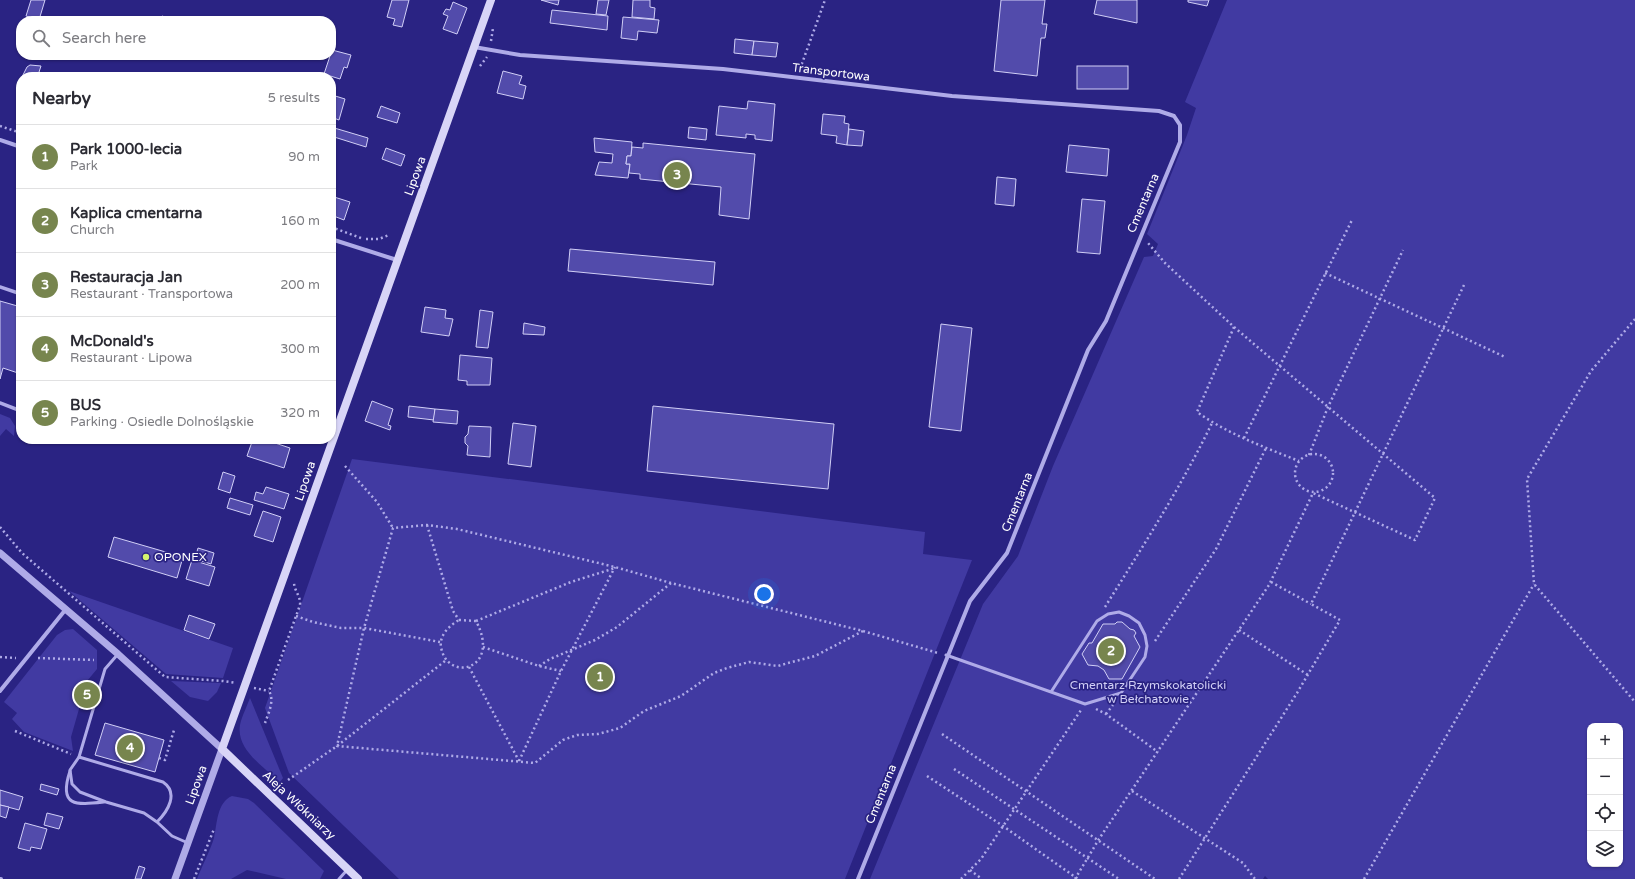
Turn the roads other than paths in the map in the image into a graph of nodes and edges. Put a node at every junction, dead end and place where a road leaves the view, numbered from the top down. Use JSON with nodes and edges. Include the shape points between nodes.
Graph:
{"nodes":[{"id":1,"x":491,"y":0,"type":"edge"},
{"id":2,"x":474,"y":47,"type":"junction"},
{"id":3,"x":1180,"y":125,"type":"joint"},
{"id":4,"x":0,"y":140,"type":"edge"},
{"id":5,"x":16,"y":145,"type":"edge"},
{"id":6,"x":336,"y":241,"type":"edge"},
{"id":7,"x":397,"y":260,"type":"junction"},
{"id":8,"x":0,"y":287,"type":"edge"},
{"id":9,"x":16,"y":292,"type":"edge"},
{"id":10,"x":0,"y":403,"type":"edge"},
{"id":11,"x":16,"y":409,"type":"edge"},
{"id":12,"x":336,"y":430,"type":"edge"},
{"id":13,"x":331,"y":444,"type":"edge"},
{"id":14,"x":0,"y":553,"type":"edge"},
{"id":15,"x":66,"y":610,"type":"junction"},
{"id":16,"x":118,"y":654,"type":"junction"},
{"id":17,"x":946,"y":656,"type":"junction"},
{"id":18,"x":0,"y":691,"type":"edge"},
{"id":19,"x":1051,"y":692,"type":"junction"},
{"id":20,"x":222,"y":749,"type":"junction"},
{"id":21,"x":79,"y":757,"type":"junction"},
{"id":22,"x":70,"y":770,"type":"junction"},
{"id":23,"x":106,"y":802,"type":"junction"},
{"id":24,"x":157,"y":822,"type":"junction"},
{"id":25,"x":188,"y":843,"type":"junction"},
{"id":26,"x":348,"y":869,"type":"junction"},
{"id":27,"x":175,"y":879,"type":"edge"},
{"id":28,"x":339,"y":879,"type":"edge"},
{"id":29,"x":358,"y":879,"type":"edge"},
{"id":30,"x":858,"y":879,"type":"edge"}],
"edges":[{"from":1,"to":2,"type":"main road","name":"Lipowa"},
{"from":2,"to":3,"type":"street","name":"Transportowa","via":[[520,54],[723,69],[952,96],[1159,111],[1174,116]]},
{"from":2,"to":7,"type":"main road","name":"Lipowa"},
{"from":3,"to":17,"type":"street","name":"Cmentarna","via":[[1180,142],[1106,321],[1088,350],[1007,553],[970,601]]},
{"from":4,"to":5,"type":"street"},
{"from":6,"to":7,"type":"street"},
{"from":7,"to":12,"type":"main road","name":"Lipowa"},
{"from":8,"to":9,"type":"street"},
{"from":10,"to":11,"type":"street"},
{"from":13,"to":20,"type":"main road","name":"Lipowa"},
{"from":14,"to":15,"type":"street"},
{"from":15,"to":16,"type":"street"},
{"from":15,"to":18,"type":"street"},
{"from":16,"to":20,"type":"street"},
{"from":16,"to":21,"type":"lane","via":[[105,669]]},
{"from":17,"to":19,"type":"lane"},
{"from":17,"to":30,"type":"street","name":"Cmentarna"},
{"from":19,"to":19,"type":"lane","via":[[1097,621],[1108,614],[1119,612],[1139,623],[1145,635],[1145,657],[1121,693],[1085,704]]},
{"from":20,"to":25,"type":"street","name":"Lipowa"},
{"from":20,"to":26,"type":"main road","name":"Aleja Włókniarzy"},
{"from":21,"to":22,"type":"lane"},
{"from":21,"to":24,"type":"lane","via":[[163,782],[168,786],[172,798],[164,815]]},
{"from":22,"to":23,"type":"lane","via":[[72,784],[80,792]]},
{"from":22,"to":23,"type":"lane","via":[[65,786],[66,794],[72,801],[82,804]]},
{"from":23,"to":24,"type":"lane","via":[[144,813]]},
{"from":24,"to":25,"type":"lane","via":[[172,836]]},
{"from":25,"to":27,"type":"street","name":"Lipowa"},
{"from":26,"to":28,"type":"lane"},
{"from":26,"to":29,"type":"main road","name":"Aleja Włókniarzy"}]}
